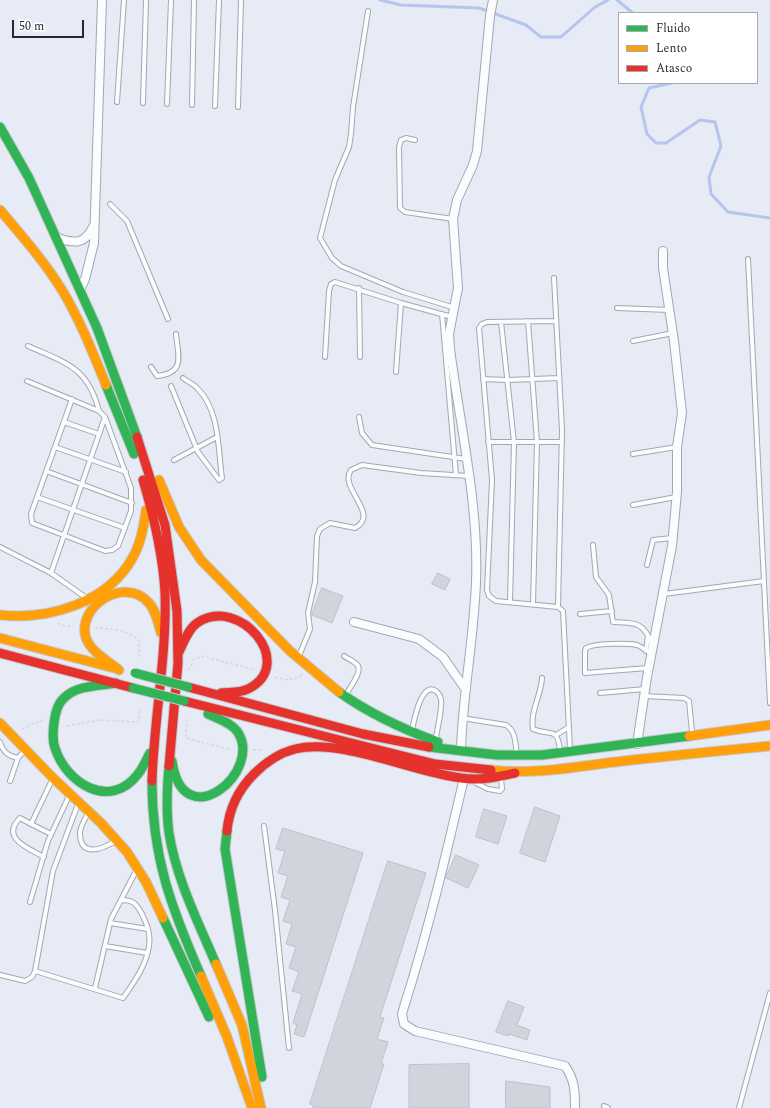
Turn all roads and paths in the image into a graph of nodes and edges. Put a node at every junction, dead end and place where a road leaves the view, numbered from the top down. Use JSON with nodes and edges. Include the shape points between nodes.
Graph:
{"nodes":[{"id":1,"x":102,"y":0,"type":"edge"},
{"id":2,"x":124,"y":0,"type":"edge"},
{"id":3,"x":146,"y":0,"type":"edge"},
{"id":4,"x":171,"y":0,"type":"edge"},
{"id":5,"x":194,"y":0,"type":"edge"},
{"id":6,"x":219,"y":0,"type":"edge"},
{"id":7,"x":241,"y":0,"type":"edge"},
{"id":8,"x":493,"y":0,"type":"edge"},
{"id":9,"x":368,"y":11,"type":"dead end"},
{"id":10,"x":117,"y":102,"type":"dead end"},
{"id":11,"x":143,"y":103,"type":"dead end"},
{"id":12,"x":168,"y":104,"type":"dead end"},
{"id":13,"x":192,"y":105,"type":"dead end"},
{"id":14,"x":215,"y":106,"type":"dead end"},
{"id":15,"x":238,"y":107,"type":"dead end"},
{"id":16,"x":0,"y":127,"type":"edge"},
{"id":17,"x":415,"y":140,"type":"dead end"},
{"id":18,"x":110,"y":204,"type":"dead end"},
{"id":19,"x":0,"y":210,"type":"edge"},
{"id":20,"x":453,"y":219,"type":"junction"},
{"id":21,"x":95,"y":224,"type":"junction"},
{"id":22,"x":58,"y":238,"type":"junction"},
{"id":23,"x":663,"y":251,"type":"dead end"},
{"id":24,"x":748,"y":259,"type":"dead end"},
{"id":25,"x":554,"y":278,"type":"dead end"},
{"id":26,"x":359,"y":288,"type":"junction"},
{"id":27,"x":80,"y":290,"type":"junction"},
{"id":28,"x":401,"y":303,"type":"junction"},
{"id":29,"x":455,"y":308,"type":"junction"},
{"id":30,"x":616,"y":308,"type":"dead end"},
{"id":31,"x":669,"y":310,"type":"junction"},
{"id":32,"x":442,"y":314,"type":"junction"},
{"id":33,"x":453,"y":317,"type":"junction"},
{"id":34,"x":168,"y":319,"type":"dead end"},
{"id":35,"x":528,"y":321,"type":"junction"},
{"id":36,"x":555,"y":321,"type":"junction"},
{"id":37,"x":501,"y":322,"type":"junction"},
{"id":38,"x":673,"y":333,"type":"junction"},
{"id":39,"x":176,"y":334,"type":"dead end"},
{"id":40,"x":633,"y":341,"type":"dead end"},
{"id":41,"x":28,"y":346,"type":"dead end"},
{"id":42,"x":325,"y":357,"type":"dead end"},
{"id":43,"x":360,"y":357,"type":"dead end"},
{"id":44,"x":151,"y":367,"type":"dead end"},
{"id":45,"x":396,"y":372,"type":"dead end"},
{"id":46,"x":183,"y":378,"type":"dead end"},
{"id":47,"x":559,"y":378,"type":"junction"},
{"id":48,"x":483,"y":379,"type":"junction"},
{"id":49,"x":532,"y":379,"type":"junction"},
{"id":50,"x":507,"y":380,"type":"junction"},
{"id":51,"x":28,"y":382,"type":"dead end"},
{"id":52,"x":171,"y":386,"type":"dead end"},
{"id":53,"x":72,"y":399,"type":"junction"},
{"id":54,"x":99,"y":411,"type":"junction"},
{"id":55,"x":129,"y":412,"type":"junction"},
{"id":56,"x":105,"y":417,"type":"junction"},
{"id":57,"x":359,"y":417,"type":"dead end"},
{"id":58,"x":64,"y":422,"type":"junction"},
{"id":59,"x":99,"y":434,"type":"junction"},
{"id":60,"x":217,"y":437,"type":"junction"},
{"id":61,"x":488,"y":442,"type":"junction"},
{"id":62,"x":514,"y":442,"type":"junction"},
{"id":63,"x":537,"y":442,"type":"junction"},
{"id":64,"x":562,"y":442,"type":"junction"},
{"id":65,"x":55,"y":446,"type":"junction"},
{"id":66,"x":677,"y":447,"type":"junction"},
{"id":67,"x":196,"y":448,"type":"junction"},
{"id":68,"x":633,"y":454,"type":"dead end"},
{"id":69,"x":455,"y":458,"type":"junction"},
{"id":70,"x":466,"y":459,"type":"junction"},
{"id":71,"x":90,"y":460,"type":"junction"},
{"id":72,"x":174,"y":460,"type":"dead end"},
{"id":73,"x":46,"y":471,"type":"junction"},
{"id":74,"x":126,"y":472,"type":"junction"},
{"id":75,"x":456,"y":475,"type":"junction"},
{"id":76,"x":469,"y":476,"type":"junction"},
{"id":77,"x":82,"y":486,"type":"junction"},
{"id":78,"x":37,"y":497,"type":"junction"},
{"id":79,"x":677,"y":497,"type":"junction"},
{"id":80,"x":147,"y":498,"type":"junction"},
{"id":81,"x":132,"y":503,"type":"junction"},
{"id":82,"x":633,"y":505,"type":"dead end"},
{"id":83,"x":73,"y":509,"type":"junction"},
{"id":84,"x":125,"y":528,"type":"junction"},
{"id":85,"x":64,"y":536,"type":"junction"},
{"id":86,"x":673,"y":538,"type":"junction"},
{"id":87,"x":593,"y":545,"type":"dead end"},
{"id":88,"x":0,"y":548,"type":"edge"},
{"id":89,"x":647,"y":565,"type":"dead end"},
{"id":90,"x":51,"y":573,"type":"junction"},
{"id":91,"x":764,"y":581,"type":"junction"},
{"id":92,"x":664,"y":594,"type":"junction"},
{"id":93,"x":89,"y":599,"type":"junction"},
{"id":94,"x":510,"y":602,"type":"junction"},
{"id":95,"x":533,"y":604,"type":"junction"},
{"id":96,"x":558,"y":607,"type":"junction"},
{"id":97,"x":612,"y":611,"type":"junction"},
{"id":98,"x":580,"y":614,"type":"dead end"},
{"id":99,"x":0,"y":615,"type":"edge"},
{"id":100,"x":354,"y":622,"type":"dead end"},
{"id":101,"x":93,"y":628,"type":"dead end"},
{"id":102,"x":648,"y":635,"type":"junction"},
{"id":103,"x":0,"y":638,"type":"edge"},
{"id":104,"x":163,"y":638,"type":"junction"},
{"id":105,"x":651,"y":650,"type":"junction"},
{"id":106,"x":0,"y":654,"type":"edge"},
{"id":107,"x":178,"y":654,"type":"junction"},
{"id":108,"x":344,"y":656,"type":"dead end"},
{"id":109,"x":139,"y":658,"type":"dead end"},
{"id":110,"x":298,"y":659,"type":"junction"},
{"id":111,"x":309,"y":668,"type":"junction"},
{"id":112,"x":649,"y":668,"type":"junction"},
{"id":113,"x":119,"y":670,"type":"junction"},
{"id":114,"x":189,"y":670,"type":"dead end"},
{"id":115,"x":255,"y":670,"type":"dead end"},
{"id":116,"x":272,"y":676,"type":"dead end"},
{"id":117,"x":542,"y":678,"type":"dead end"},
{"id":118,"x":116,"y":683,"type":"junction"},
{"id":119,"x":466,"y":690,"type":"junction"},
{"id":120,"x":600,"y":693,"type":"dead end"},
{"id":121,"x":645,"y":693,"type":"junction"},
{"id":122,"x":215,"y":694,"type":"junction"},
{"id":123,"x":344,"y":697,"type":"junction"},
{"id":124,"x":184,"y":701,"type":"junction"},
{"id":125,"x":770,"y":703,"type":"edge"},
{"id":126,"x":140,"y":709,"type":"dead end"},
{"id":127,"x":462,"y":718,"type":"junction"},
{"id":128,"x":187,"y":719,"type":"dead end"},
{"id":129,"x":42,"y":720,"type":"dead end"},
{"id":130,"x":0,"y":723,"type":"edge"},
{"id":131,"x":67,"y":726,"type":"dead end"},
{"id":132,"x":770,"y":726,"type":"edge"},
{"id":133,"x":570,"y":727,"type":"junction"},
{"id":134,"x":411,"y":733,"type":"junction"},
{"id":135,"x":10,"y":734,"type":"junction"},
{"id":136,"x":556,"y":735,"type":"junction"},
{"id":137,"x":692,"y":736,"type":"junction"},
{"id":138,"x":435,"y":741,"type":"junction"},
{"id":139,"x":0,"y":742,"type":"edge"},
{"id":140,"x":637,"y":744,"type":"junction"},
{"id":141,"x":169,"y":746,"type":"junction"},
{"id":142,"x":770,"y":746,"type":"edge"},
{"id":143,"x":461,"y":748,"type":"junction"},
{"id":144,"x":25,"y":750,"type":"junction"},
{"id":145,"x":152,"y":750,"type":"junction"},
{"id":146,"x":231,"y":750,"type":"dead end"},
{"id":147,"x":570,"y":752,"type":"junction"},
{"id":148,"x":560,"y":753,"type":"junction"},
{"id":149,"x":471,"y":754,"type":"junction"},
{"id":150,"x":517,"y":756,"type":"junction"},
{"id":151,"x":18,"y":758,"type":"junction"},
{"id":152,"x":515,"y":773,"type":"junction"},
{"id":153,"x":53,"y":778,"type":"junction"},
{"id":154,"x":464,"y":778,"type":"junction"},
{"id":155,"x":501,"y":778,"type":"junction"},
{"id":156,"x":10,"y":781,"type":"dead end"},
{"id":157,"x":70,"y":794,"type":"junction"},
{"id":158,"x":79,"y":802,"type":"junction"},
{"id":159,"x":88,"y":811,"type":"junction"},
{"id":160,"x":31,"y":824,"type":"junction"},
{"id":161,"x":264,"y":826,"type":"dead end"},
{"id":162,"x":51,"y":834,"type":"junction"},
{"id":163,"x":116,"y":840,"type":"junction"},
{"id":164,"x":44,"y":856,"type":"junction"},
{"id":165,"x":138,"y":868,"type":"junction"},
{"id":166,"x":121,"y":900,"type":"junction"},
{"id":167,"x":30,"y":902,"type":"dead end"},
{"id":168,"x":110,"y":923,"type":"junction"},
{"id":169,"x":148,"y":929,"type":"junction"},
{"id":170,"x":105,"y":946,"type":"junction"},
{"id":171,"x":147,"y":953,"type":"junction"},
{"id":172,"x":35,"y":971,"type":"junction"},
{"id":173,"x":0,"y":975,"type":"edge"},
{"id":174,"x":95,"y":988,"type":"junction"},
{"id":175,"x":770,"y":993,"type":"edge"},
{"id":176,"x":289,"y":1048,"type":"dead end"},
{"id":177,"x":251,"y":1108,"type":"edge"},
{"id":178,"x":261,"y":1108,"type":"edge"},
{"id":179,"x":267,"y":1108,"type":"edge"},
{"id":180,"x":575,"y":1108,"type":"edge"},
{"id":181,"x":739,"y":1108,"type":"edge"}],
"edges":[{"from":1,"to":21,"type":"street"},
{"from":2,"to":10,"type":"lane"},
{"from":3,"to":11,"type":"lane"},
{"from":4,"to":12,"type":"lane"},
{"from":5,"to":13,"type":"lane"},
{"from":6,"to":14,"type":"lane"},
{"from":7,"to":15,"type":"lane"},
{"from":8,"to":20,"type":"street","via":[[477,151],[457,200]]},
{"from":9,"to":29,"type":"lane","via":[[351,134],[335,180],[320,238],[332,258],[341,266],[403,292]]},
{"from":16,"to":22,"type":"main road","via":[[29,178]]},
{"from":17,"to":20,"type":"lane","via":[[406,138],[399,147],[400,208],[405,212]]},
{"from":18,"to":34,"type":"lane","via":[[127,221]]},
{"from":19,"to":80,"type":"main road","via":[[42,262],[69,302],[94,355],[136,459]]},
{"from":20,"to":29,"type":"street","via":[[458,288]]},
{"from":21,"to":22,"type":"street","via":[[86,238],[80,241],[72,242]]},
{"from":21,"to":27,"type":"street","via":[[93,252]]},
{"from":22,"to":27,"type":"main road"},
{"from":23,"to":31,"type":"street"},
{"from":24,"to":91,"type":"lane"},
{"from":25,"to":36,"type":"lane"},
{"from":26,"to":28,"type":"lane"},
{"from":26,"to":42,"type":"lane","via":[[335,282],[331,284]]},
{"from":26,"to":43,"type":"lane"},
{"from":27,"to":55,"type":"main road"},
{"from":28,"to":32,"type":"lane"},
{"from":28,"to":45,"type":"lane"},
{"from":29,"to":33,"type":"street"},
{"from":30,"to":31,"type":"lane"},
{"from":31,"to":38,"type":"street"},
{"from":32,"to":33,"type":"lane"},
{"from":32,"to":69,"type":"lane"},
{"from":33,"to":70,"type":"street","via":[[449,334],[450,349]]},
{"from":35,"to":36,"type":"lane"},
{"from":35,"to":37,"type":"lane"},
{"from":35,"to":49,"type":"lane"},
{"from":36,"to":47,"type":"lane"},
{"from":37,"to":48,"type":"lane","via":[[488,322],[479,328]]},
{"from":37,"to":50,"type":"lane"},
{"from":38,"to":40,"type":"lane"},
{"from":38,"to":66,"type":"street","via":[[682,413]]},
{"from":39,"to":44,"type":"lane","via":[[179,364],[177,369],[158,376]]},
{"from":41,"to":54,"type":"lane","via":[[80,372],[92,388]]},
{"from":46,"to":60,"type":"lane","via":[[202,393],[214,420]]},
{"from":47,"to":49,"type":"lane"},
{"from":47,"to":64,"type":"lane"},
{"from":48,"to":50,"type":"lane"},
{"from":48,"to":61,"type":"lane"},
{"from":49,"to":50,"type":"lane"},
{"from":49,"to":63,"type":"lane"},
{"from":50,"to":62,"type":"lane"},
{"from":51,"to":53,"type":"lane"},
{"from":52,"to":67,"type":"lane"},
{"from":53,"to":54,"type":"lane"},
{"from":53,"to":58,"type":"lane"},
{"from":54,"to":56,"type":"lane"},
{"from":55,"to":107,"type":"main road","via":[[165,525],[177,611]]},
{"from":55,"to":110,"type":"main road","via":[[171,510],[194,552]]},
{"from":56,"to":59,"type":"lane"},
{"from":56,"to":74,"type":"lane"},
{"from":57,"to":69,"type":"lane","via":[[362,433],[372,445]]},
{"from":58,"to":59,"type":"lane"},
{"from":58,"to":65,"type":"lane"},
{"from":59,"to":71,"type":"lane"},
{"from":60,"to":67,"type":"lane"},
{"from":60,"to":67,"type":"lane","via":[[222,478],[220,480]]},
{"from":61,"to":62,"type":"lane"},
{"from":61,"to":94,"type":"lane","via":[[492,506],[487,590],[489,596],[496,601]]},
{"from":62,"to":63,"type":"lane"},
{"from":62,"to":94,"type":"lane"},
{"from":63,"to":64,"type":"lane"},
{"from":63,"to":95,"type":"lane"},
{"from":64,"to":96,"type":"lane"},
{"from":65,"to":71,"type":"lane"},
{"from":65,"to":73,"type":"lane"},
{"from":66,"to":68,"type":"lane"},
{"from":66,"to":79,"type":"street"},
{"from":67,"to":72,"type":"lane"},
{"from":69,"to":70,"type":"lane"},
{"from":69,"to":75,"type":"lane"},
{"from":70,"to":76,"type":"street"},
{"from":71,"to":74,"type":"lane"},
{"from":71,"to":77,"type":"lane"},
{"from":73,"to":77,"type":"lane"},
{"from":73,"to":78,"type":"lane"},
{"from":74,"to":81,"type":"lane"},
{"from":75,"to":76,"type":"lane"},
{"from":75,"to":110,"type":"lane","via":[[362,465],[351,470],[348,476],[349,484],[364,514],[364,520],[355,528],[330,523],[320,529],[317,536],[315,582],[308,613],[310,629]]},
{"from":76,"to":119,"type":"street","via":[[474,521],[476,582]]},
{"from":77,"to":81,"type":"lane"},
{"from":77,"to":83,"type":"lane"},
{"from":78,"to":83,"type":"lane"},
{"from":78,"to":85,"type":"lane","via":[[31,514],[32,523]]},
{"from":79,"to":82,"type":"lane"},
{"from":79,"to":86,"type":"street"},
{"from":80,"to":93,"type":"main road","via":[[144,527],[132,560],[115,582]]},
{"from":80,"to":104,"type":"main road","via":[[158,542],[163,580]]},
{"from":81,"to":84,"type":"lane"},
{"from":83,"to":84,"type":"lane"},
{"from":83,"to":85,"type":"lane"},
{"from":84,"to":85,"type":"lane","via":[[118,546],[105,551]]},
{"from":85,"to":90,"type":"lane"},
{"from":86,"to":89,"type":"lane","via":[[653,540]]},
{"from":86,"to":92,"type":"street"},
{"from":87,"to":97,"type":"lane","via":[[596,577],[609,595]]},
{"from":88,"to":90,"type":"lane"},
{"from":90,"to":93,"type":"lane"},
{"from":91,"to":92,"type":"lane"},
{"from":91,"to":125,"type":"lane"},
{"from":92,"to":105,"type":"street"},
{"from":93,"to":99,"type":"main road","via":[[51,614],[20,617]]},
{"from":94,"to":95,"type":"lane"},
{"from":95,"to":96,"type":"lane"},
{"from":96,"to":133,"type":"lane","via":[[564,611],[565,617],[565,662]]},
{"from":97,"to":98,"type":"lane"},
{"from":97,"to":102,"type":"lane","via":[[613,622],[642,626]]},
{"from":100,"to":119,"type":"street","via":[[419,639],[443,657]]},
{"from":101,"to":109,"type":"path","via":[[131,633],[139,641]]},
{"from":102,"to":105,"type":"lane"},
{"from":102,"to":105,"type":"lane"},
{"from":103,"to":113,"type":"main road"},
{"from":104,"to":113,"type":"main road","via":[[148,601],[140,595],[120,593],[100,600],[85,621],[86,639]]},
{"from":104,"to":145,"type":"main road"},
{"from":105,"to":112,"type":"street"},
{"from":105,"to":112,"type":"lane","via":[[634,645],[589,646],[585,651],[585,673]]},
{"from":106,"to":118,"type":"main road"},
{"from":107,"to":122,"type":"main road","via":[[197,623],[206,617],[216,614],[227,615],[250,628],[267,652],[267,670],[260,682],[249,689]]},
{"from":107,"to":141,"type":"main road"},
{"from":108,"to":123,"type":"lane","via":[[359,668]]},
{"from":110,"to":111,"type":"main road"},
{"from":111,"to":116,"type":"path","via":[[296,679],[284,680]]},
{"from":111,"to":123,"type":"main road"},
{"from":112,"to":121,"type":"street"},
{"from":113,"to":122,"type":"main road","bridge":true},
{"from":114,"to":115,"type":"path","via":[[194,659],[202,656]]},
{"from":117,"to":136,"type":"lane","via":[[541,689],[533,710],[533,729]]},
{"from":118,"to":124,"type":"main road","bridge":true},
{"from":118,"to":145,"type":"main road","via":[[75,691],[65,697],[58,706],[53,734],[55,748],[62,763],[80,785],[102,792],[113,791],[137,776]]},
{"from":119,"to":127,"type":"street"},
{"from":120,"to":121,"type":"lane"},
{"from":121,"to":137,"type":"lane","via":[[684,698],[689,701]]},
{"from":121,"to":140,"type":"street"},
{"from":122,"to":149,"type":"main road","via":[[369,735]]},
{"from":123,"to":134,"type":"main road"},
{"from":124,"to":141,"type":"main road","via":[[193,708],[228,724],[238,733],[242,742],[239,766],[233,779],[209,797],[202,798],[188,794],[177,782]]},
{"from":124,"to":152,"type":"main road","via":[[436,764]]},
{"from":126,"to":131,"type":"path","via":[[138,722],[100,720]]},
{"from":127,"to":143,"type":"street"},
{"from":127,"to":150,"type":"lane","via":[[511,728]]},
{"from":128,"to":146,"type":"path","via":[[186,738]]},
{"from":129,"to":135,"type":"path"},
{"from":130,"to":135,"type":"main road"},
{"from":132,"to":137,"type":"main road"},
{"from":133,"to":136,"type":"lane"},
{"from":133,"to":147,"type":"lane"},
{"from":134,"to":138,"type":"main road"},
{"from":134,"to":138,"type":"lane","via":[[422,696],[426,690],[436,691],[442,704]]},
{"from":135,"to":144,"type":"main road"},
{"from":136,"to":148,"type":"lane"},
{"from":137,"to":140,"type":"main road"},
{"from":138,"to":143,"type":"main road"},
{"from":139,"to":151,"type":"lane","via":[[6,754]]},
{"from":140,"to":147,"type":"main road"},
{"from":141,"to":178,"type":"main road","via":[[166,795],[169,834],[197,923],[242,1025]]},
{"from":142,"to":152,"type":"main road"},
{"from":143,"to":149,"type":"main road"},
{"from":144,"to":151,"type":"lane"},
{"from":144,"to":153,"type":"main road"},
{"from":145,"to":177,"type":"main road","via":[[153,819],[159,862],[179,922],[233,1052]]},
{"from":147,"to":148,"type":"main road"},
{"from":148,"to":150,"type":"main road"},
{"from":149,"to":150,"type":"main road"},
{"from":151,"to":156,"type":"lane"},
{"from":152,"to":155,"type":"main road"},
{"from":153,"to":157,"type":"main road"},
{"from":153,"to":160,"type":"lane"},
{"from":154,"to":155,"type":"main road"},
{"from":154,"to":155,"type":"lane","via":[[497,791],[502,789]]},
{"from":154,"to":179,"type":"main road","via":[[416,770],[356,754],[302,748],[269,760],[238,791],[227,823],[225,850]]},
{"from":154,"to":180,"type":"street","via":[[428,927],[402,1014],[404,1024],[415,1031],[564,1066],[571,1074],[575,1086]]},
{"from":157,"to":158,"type":"main road"},
{"from":157,"to":162,"type":"lane"},
{"from":158,"to":159,"type":"main road"},
{"from":158,"to":172,"type":"lane","via":[[53,871]]},
{"from":159,"to":163,"type":"main road"},
{"from":159,"to":163,"type":"lane","via":[[80,832],[84,846],[88,849],[102,849]]},
{"from":160,"to":162,"type":"lane"},
{"from":160,"to":164,"type":"lane","via":[[20,818],[13,824],[10,835],[18,843]]},
{"from":161,"to":176,"type":"lane"},
{"from":162,"to":164,"type":"lane"},
{"from":163,"to":165,"type":"main road"},
{"from":164,"to":167,"type":"lane"},
{"from":165,"to":166,"type":"lane"},
{"from":165,"to":177,"type":"main road"},
{"from":166,"to":168,"type":"lane"},
{"from":166,"to":169,"type":"lane","via":[[135,903]]},
{"from":168,"to":169,"type":"lane"},
{"from":168,"to":170,"type":"lane"},
{"from":169,"to":171,"type":"lane"},
{"from":170,"to":171,"type":"lane"},
{"from":170,"to":174,"type":"lane"},
{"from":171,"to":174,"type":"lane","via":[[139,973],[123,998]]},
{"from":172,"to":173,"type":"lane","via":[[32,977],[25,981]]},
{"from":172,"to":174,"type":"lane"},
{"from":175,"to":181,"type":"lane"}]}
